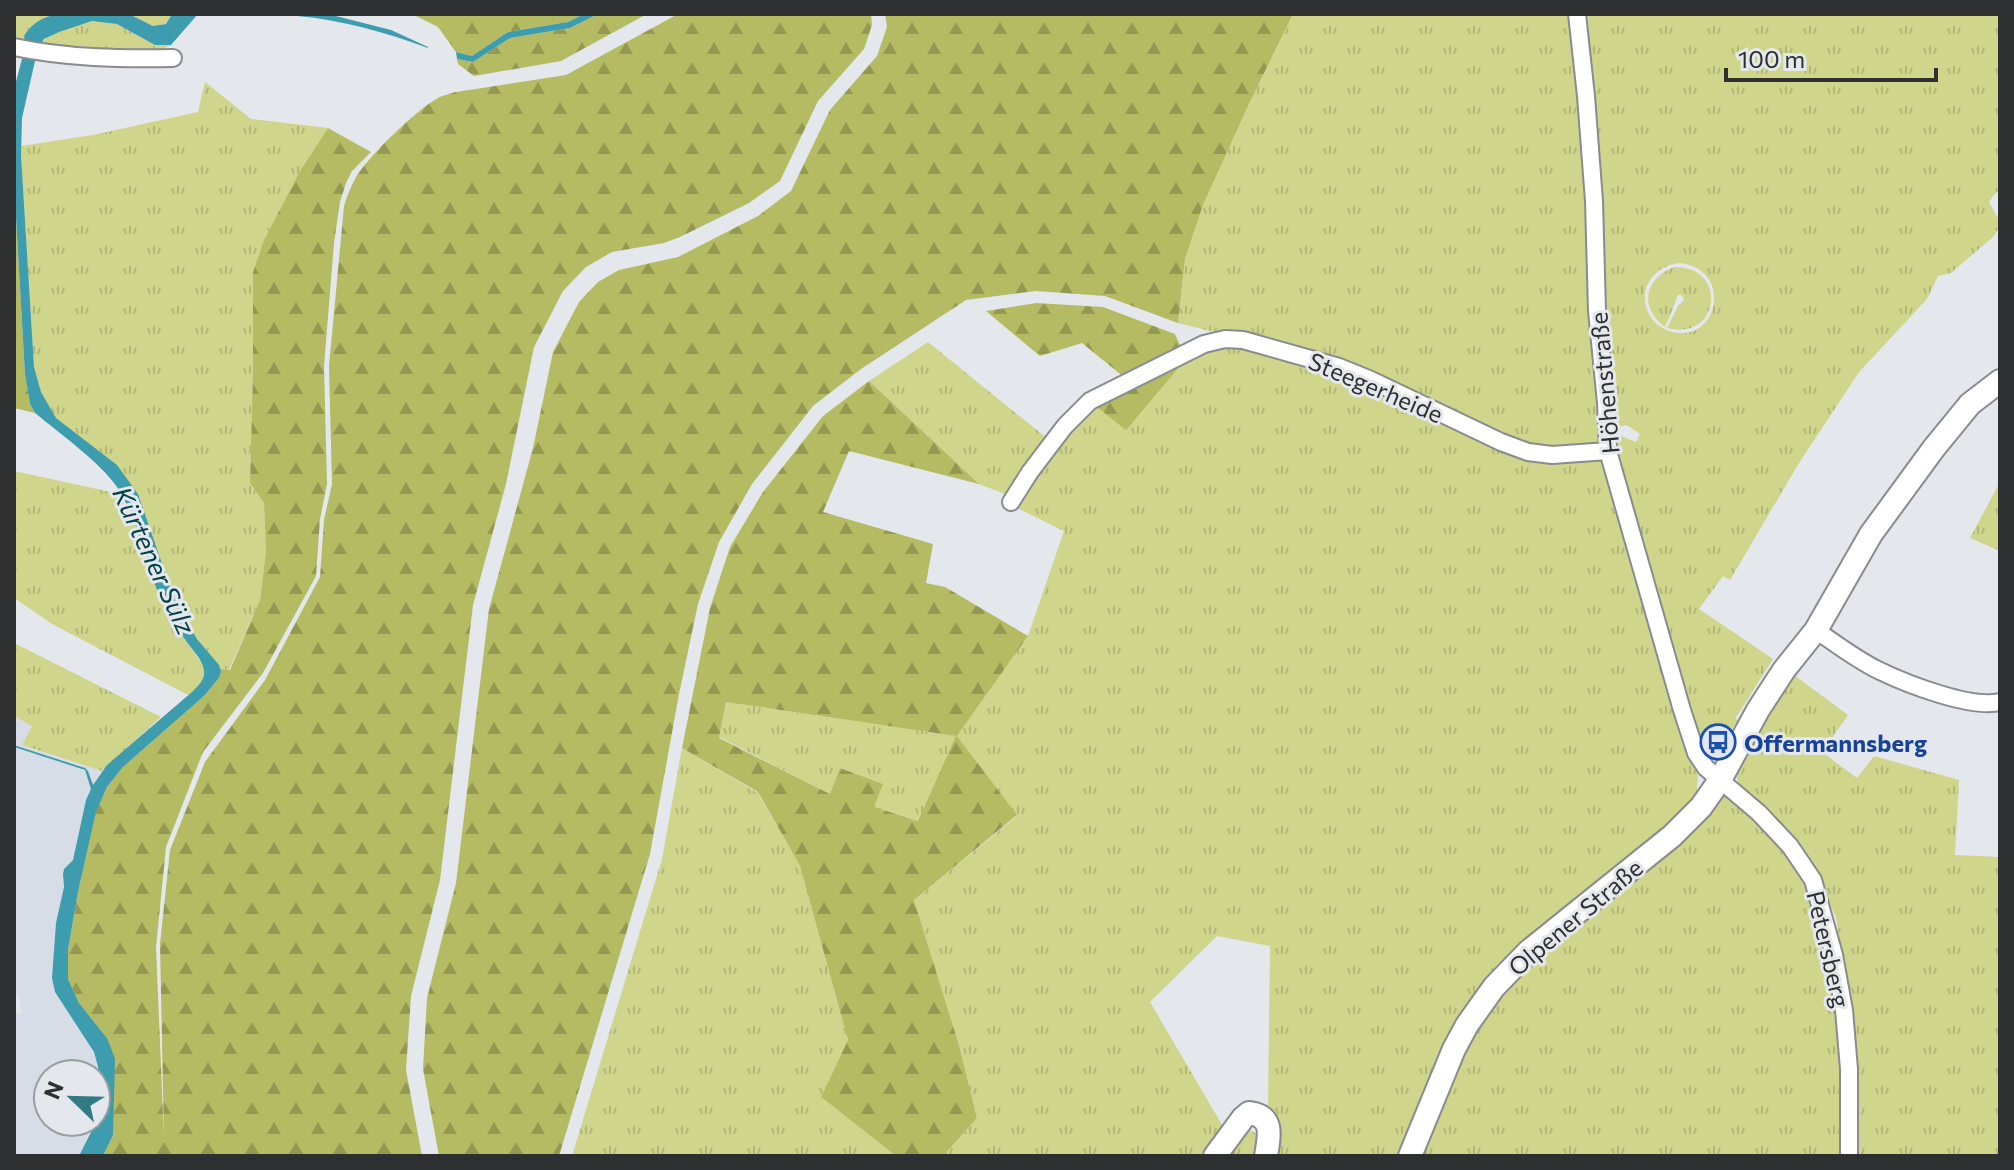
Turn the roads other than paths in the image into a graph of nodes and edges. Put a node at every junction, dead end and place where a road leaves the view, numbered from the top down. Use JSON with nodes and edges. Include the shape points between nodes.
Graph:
{"nodes":[{"id":1,"x":1577,"y":14,"type":"edge"},
{"id":2,"x":14,"y":47,"type":"edge"},
{"id":3,"x":173,"y":58,"type":"dead end"},
{"id":4,"x":2000,"y":381,"type":"edge"},
{"id":5,"x":1608,"y":451,"type":"junction"},
{"id":6,"x":1011,"y":502,"type":"dead end"},
{"id":7,"x":1816,"y":630,"type":"junction"},
{"id":8,"x":2000,"y":702,"type":"edge"},
{"id":9,"x":1720,"y":780,"type":"junction"},
{"id":10,"x":1215,"y":1156,"type":"edge"},
{"id":11,"x":1266,"y":1156,"type":"edge"},
{"id":12,"x":1410,"y":1156,"type":"edge"},
{"id":13,"x":1849,"y":1156,"type":"edge"}],
"edges":[{"from":1,"to":5,"type":"street","name":"Höhenstraße"},
{"from":2,"to":3,"type":"street","via":[[44,54]]},
{"from":4,"to":7,"type":"street","via":[[1970,404],[1934,448],[1871,534]]},
{"from":5,"to":6,"type":"street","name":"Steegerheide","via":[[1552,455],[1518,449],[1339,367],[1259,343],[1225,339],[1204,344],[1090,401],[1065,426]]},
{"from":5,"to":9,"type":"street","name":"Höhenstraße","via":[[1696,753]]},
{"from":7,"to":8,"type":"street","via":[[1881,672],[1975,703]]},
{"from":7,"to":9,"type":"street","via":[[1758,710]]},
{"from":9,"to":12,"type":"street","name":"Olpener Straße","via":[[1687,823],[1529,951],[1494,987],[1454,1049]]},
{"from":9,"to":13,"type":"street","name":"Petersberg","via":[[1790,846],[1813,880],[1844,1010]]},
{"from":10,"to":11,"type":"street","via":[[1249,1113],[1266,1120]]}]}
